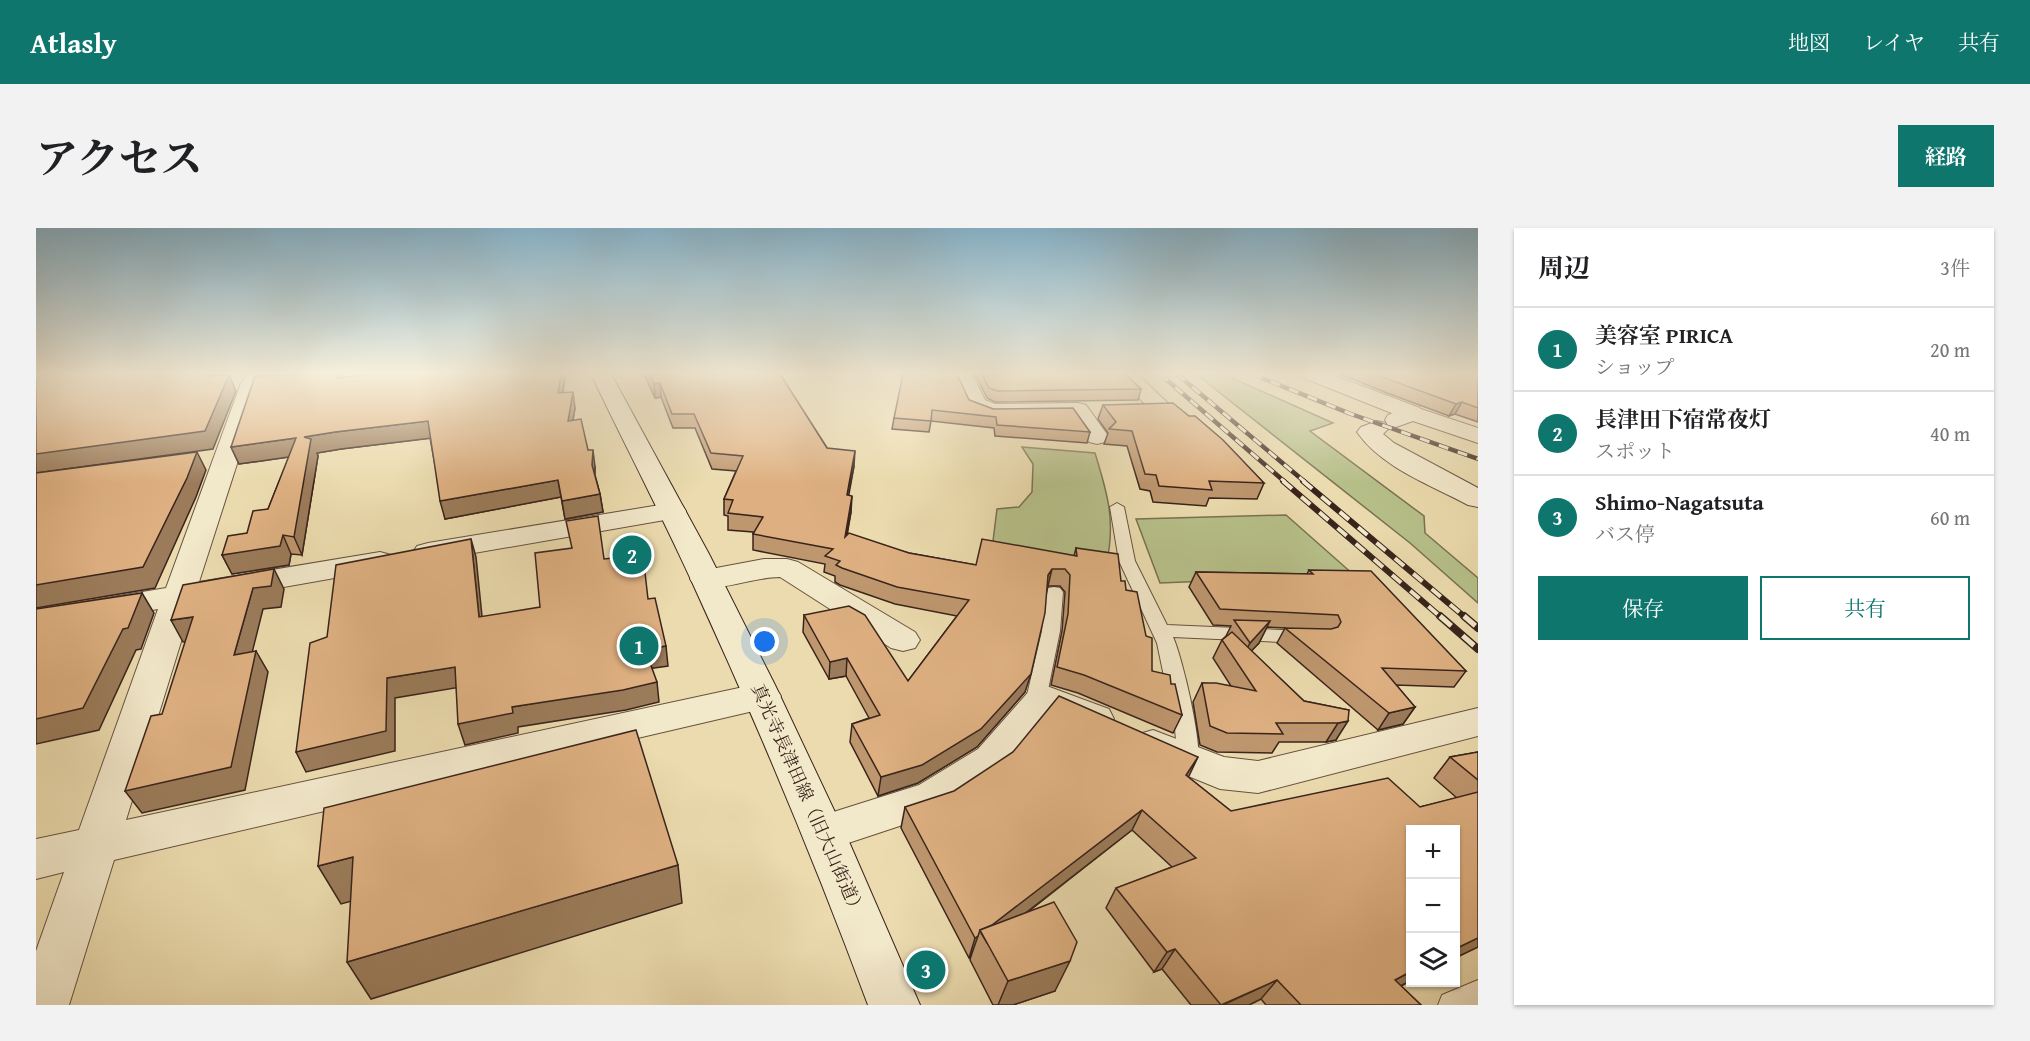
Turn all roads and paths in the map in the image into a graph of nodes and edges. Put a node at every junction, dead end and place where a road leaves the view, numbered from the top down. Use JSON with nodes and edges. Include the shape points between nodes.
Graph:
{"nodes":[{"id":1,"x":243,"y":410,"type":"edge"},
{"id":2,"x":620,"y":410,"type":"edge"},
{"id":3,"x":989,"y":410,"type":"edge"},
{"id":4,"x":1064,"y":410,"type":"edge"},
{"id":5,"x":1089,"y":410,"type":"edge"},
{"id":6,"x":1377,"y":410,"type":"edge"},
{"id":7,"x":1478,"y":414,"type":"edge"},
{"id":8,"x":1395,"y":420,"type":"junction"},
{"id":9,"x":1453,"y":421,"type":"dead end"},
{"id":10,"x":1478,"y":436,"type":"edge"},
{"id":11,"x":1097,"y":437,"type":"dead end"},
{"id":12,"x":1478,"y":499,"type":"edge"},
{"id":13,"x":1117,"y":507,"type":"dead end"},
{"id":14,"x":672,"y":511,"type":"junction"},
{"id":15,"x":706,"y":579,"type":"junction"},
{"id":16,"x":1054,"y":592,"type":"dead end"},
{"id":17,"x":178,"y":595,"type":"junction"},
{"id":18,"x":36,"y":620,"type":"edge"},
{"id":19,"x":1159,"y":631,"type":"junction"},
{"id":20,"x":1321,"y":637,"type":"edge"},
{"id":21,"x":903,"y":640,"type":"dead end"},
{"id":22,"x":762,"y":696,"type":"junction"},
{"id":23,"x":1037,"y":696,"type":"dead end"},
{"id":24,"x":1478,"y":722,"type":"edge"},
{"id":25,"x":1189,"y":761,"type":"junction"},
{"id":26,"x":824,"y":833,"type":"junction"},
{"id":27,"x":97,"y":845,"type":"junction"},
{"id":28,"x":36,"y":859,"type":"edge"},
{"id":29,"x":1478,"y":994,"type":"edge"},
{"id":30,"x":43,"y":1005,"type":"edge"},
{"id":31,"x":894,"y":1005,"type":"edge"},
{"id":32,"x":1452,"y":1005,"type":"edge"}],
"edges":[{"from":1,"to":17,"type":"street","via":[[213,459]]},
{"from":2,"to":14,"type":"street","name":"真光寺長津田線（旧大山街道）"},
{"from":3,"to":4,"type":"street"},
{"from":5,"to":11,"type":"street"},
{"from":6,"to":8,"type":"street"},
{"from":7,"to":9,"type":"street"},
{"from":8,"to":10,"type":"street"},
{"from":8,"to":12,"type":"street","via":[[1369,432],[1371,437]]},
{"from":13,"to":19,"type":"lane","via":[[1127,561]]},
{"from":14,"to":15,"type":"street","name":"真光寺長津田線（旧大山街道）"},
{"from":14,"to":17,"type":"street"},
{"from":15,"to":21,"type":"street","via":[[764,568],[787,568]]},
{"from":15,"to":22,"type":"street","name":"真光寺長津田線（旧大山街道）"},
{"from":16,"to":23,"type":"lane","via":[[1051,631]]},
{"from":17,"to":18,"type":"street"},
{"from":17,"to":27,"type":"street"},
{"from":19,"to":20,"type":"lane"},
{"from":19,"to":25,"type":"lane","via":[[1166,643],[1186,729]]},
{"from":22,"to":26,"type":"street","name":"真光寺長津田線（旧大山街道）"},
{"from":22,"to":27,"type":"street"},
{"from":24,"to":25,"type":"street","via":[[1258,777],[1220,772]]},
{"from":25,"to":26,"type":"street","via":[[1044,698],[992,760],[933,798]]},
{"from":26,"to":31,"type":"street","name":"真光寺長津田線（旧大山街道）"},
{"from":27,"to":28,"type":"street"},
{"from":27,"to":30,"type":"street"},
{"from":29,"to":32,"type":"lane"}]}
